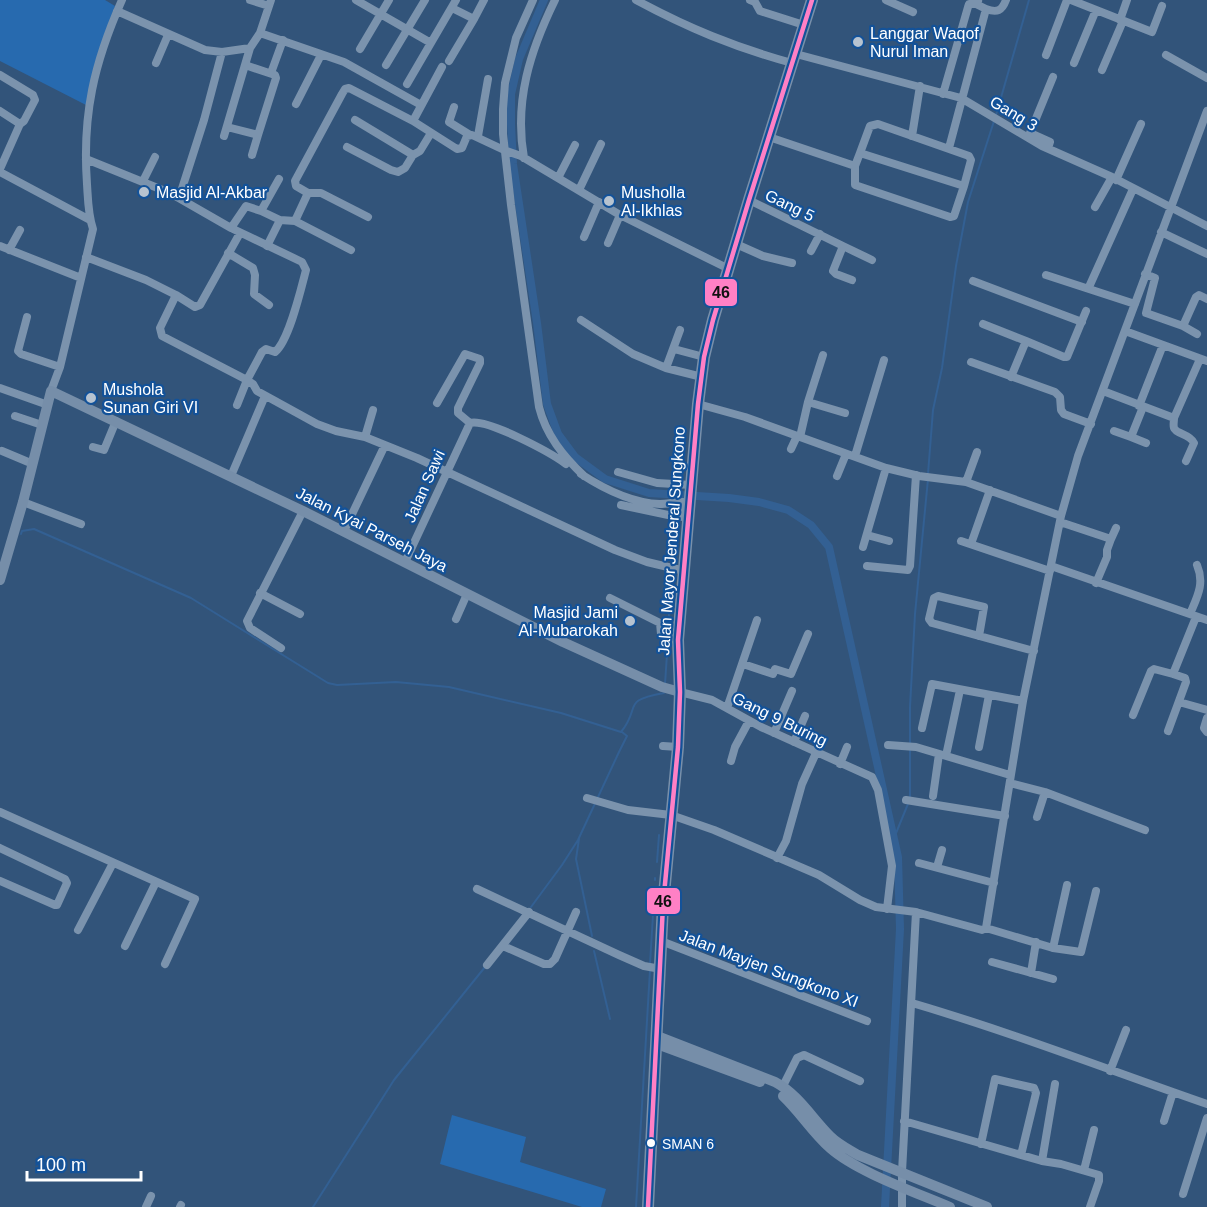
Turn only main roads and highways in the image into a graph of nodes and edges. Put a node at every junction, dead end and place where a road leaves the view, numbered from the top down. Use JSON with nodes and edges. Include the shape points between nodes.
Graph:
{"nodes":[{"id":1,"x":812,"y":0,"type":"edge"},
{"id":2,"x":3,"y":559,"type":"edge"},
{"id":3,"x":0,"y":580,"type":"edge"},
{"id":4,"x":680,"y":692,"type":"junction"},
{"id":5,"x":657,"y":1040,"type":"junction"},
{"id":6,"x":648,"y":1207,"type":"edge"},
{"id":7,"x":950,"y":1207,"type":"edge"},
{"id":8,"x":987,"y":1207,"type":"edge"}],
"edges":[{"from":1,"to":4,"type":"main road","name":"Jalan Mayor Jenderal Sungkono","via":[[704,357],[691,486],[681,502],[672,638]]},
{"from":2,"to":3,"type":"main road"},
{"from":2,"to":4,"type":"main road","name":"Jalan Kyai Parseh Jaya","via":[[23,502],[51,391],[344,531],[572,646]]},
{"from":4,"to":5,"type":"main road","name":"Jalan Mayor Jenderal Sungkono","via":[[669,746],[664,815]]},
{"from":5,"to":6,"type":"main road","name":"Jalan Mayor Jenderal Sungkono"},
{"from":5,"to":7,"type":"main road","via":[[771,1087],[789,1101],[830,1148],[875,1175]]},
{"from":5,"to":8,"type":"main road","via":[[749,1070],[783,1086],[840,1145]]}]}
